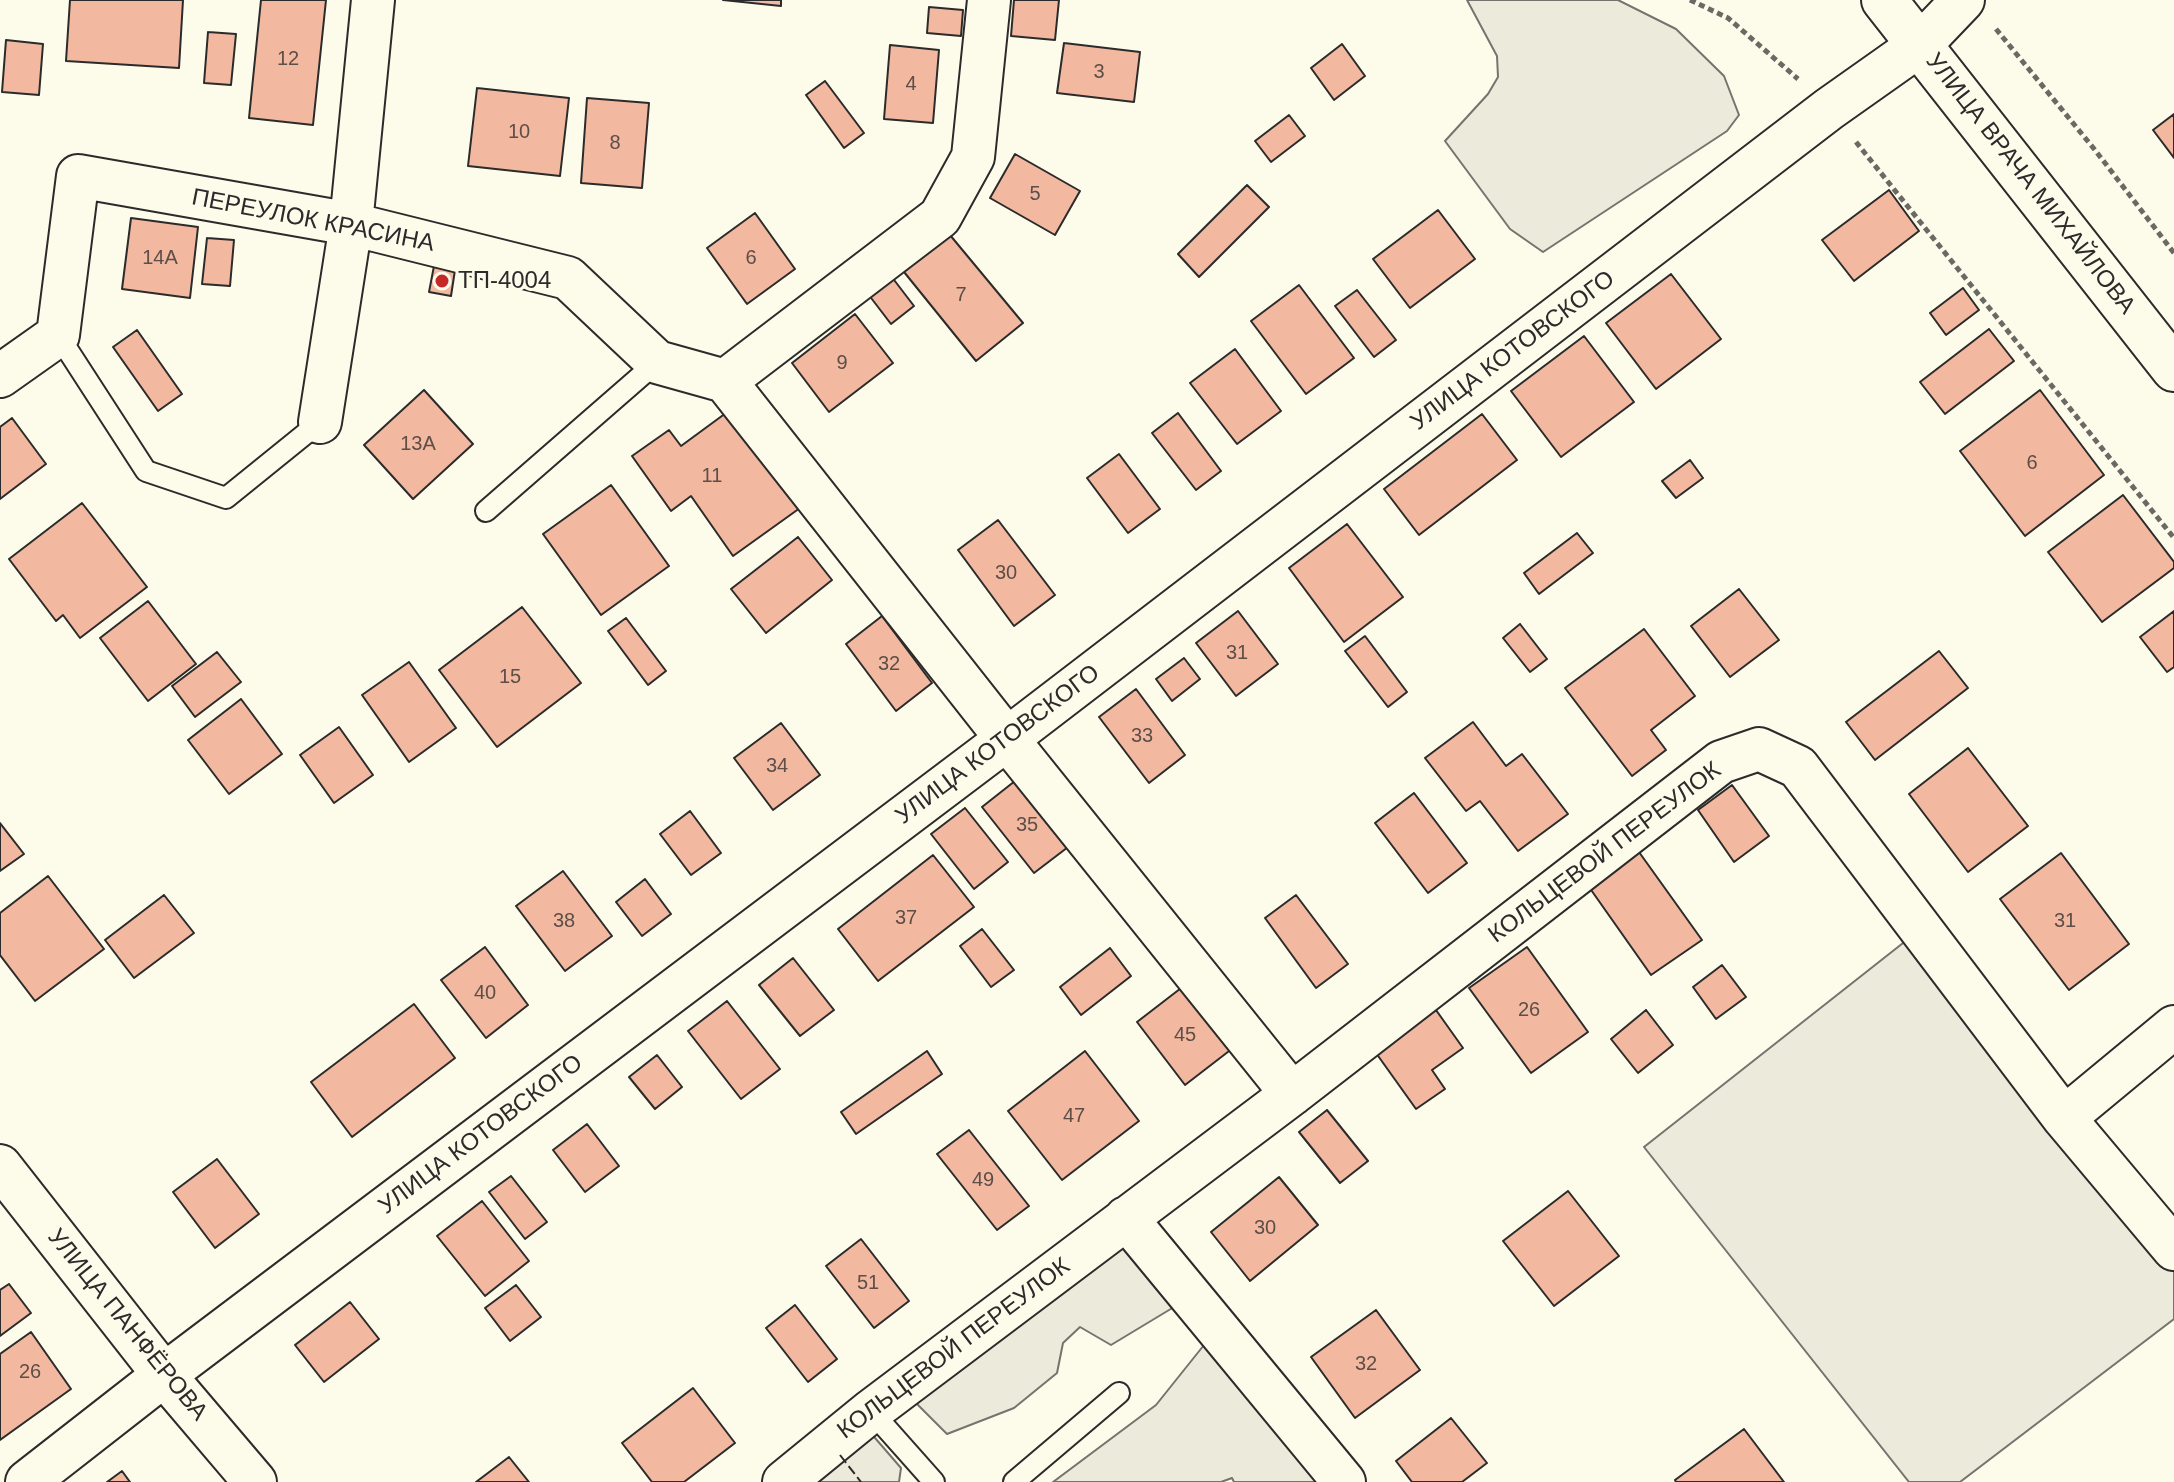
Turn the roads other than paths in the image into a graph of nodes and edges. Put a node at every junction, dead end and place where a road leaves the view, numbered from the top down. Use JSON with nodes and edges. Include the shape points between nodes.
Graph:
{"nodes":[{"id":1,"x":373,"y":0,"type":"edge"},
{"id":2,"x":989,"y":0,"type":"edge"},
{"id":3,"x":1884,"y":0,"type":"edge"},
{"id":4,"x":1977,"y":12,"type":"edge"},
{"id":5,"x":1921,"y":44,"type":"junction"},
{"id":6,"x":351,"y":224,"type":"junction"},
{"id":7,"x":58,"y":335,"type":"junction"},
{"id":8,"x":657,"y":362,"type":"junction"},
{"id":9,"x":2174,"y":369,"type":"edge"},
{"id":10,"x":0,"y":376,"type":"edge"},
{"id":11,"x":725,"y":381,"type":"junction"},
{"id":12,"x":320,"y":422,"type":"joint"},
{"id":13,"x":486,"y":511,"type":"dead end"},
{"id":14,"x":1007,"y":739,"type":"junction"},
{"id":15,"x":2174,"y":1027,"type":"edge"},
{"id":16,"x":1292,"y":1094,"type":"junction"},
{"id":17,"x":2064,"y":1118,"type":"junction"},
{"id":18,"x":0,"y":1166,"type":"edge"},
{"id":19,"x":1126,"y":1218,"type":"junction"},
{"id":20,"x":2174,"y":1249,"type":"edge"},
{"id":21,"x":164,"y":1375,"type":"junction"},
{"id":22,"x":1119,"y":1393,"type":"dead end"},
{"id":23,"x":871,"y":1411,"type":"junction"},
{"id":24,"x":27,"y":1482,"type":"edge"},
{"id":25,"x":255,"y":1482,"type":"edge"},
{"id":26,"x":784,"y":1482,"type":"edge"},
{"id":27,"x":934,"y":1482,"type":"edge"},
{"id":28,"x":1014,"y":1482,"type":"edge"},
{"id":29,"x":1344,"y":1482,"type":"edge"}],
"edges":[{"from":1,"to":6,"type":"street"},
{"from":2,"to":11,"type":"street","via":[[973,157],[940,217]]},
{"from":3,"to":5,"type":"main road","name":"УЛИЦА ВРАЧА МИХАЙЛОВА"},
{"from":4,"to":5,"type":"street","name":"УЛИЦА КОТОВСКОГО"},
{"from":5,"to":9,"type":"main road","name":"УЛИЦА ВРАЧА МИХАЙЛОВА"},
{"from":5,"to":14,"type":"street","name":"УЛИЦА КОТОВСКОГО"},
{"from":6,"to":7,"type":"street","name":"ПЕРЕУЛОК КРАСИНА","via":[[78,176]]},
{"from":6,"to":8,"type":"street","name":"ПЕРЕУЛОК КРАСИНА","via":[[568,278]]},
{"from":6,"to":12,"type":"street"},
{"from":7,"to":10,"type":"street"},
{"from":7,"to":12,"type":"lane","via":[[146,471],[226,498]]},
{"from":8,"to":11,"type":"street","name":"ПЕРЕУЛОК КРАСИНА"},
{"from":8,"to":13,"type":"lane"},
{"from":11,"to":14,"type":"street"},
{"from":14,"to":16,"type":"street"},
{"from":14,"to":21,"type":"street","name":"УЛИЦА КОТОВСКОГО"},
{"from":15,"to":17,"type":"street"},
{"from":16,"to":17,"type":"street","name":"КОЛЬЦЕВОЙ ПЕРЕУЛОК","via":[[1721,762],[1759,749],[1798,767]]},
{"from":16,"to":19,"type":"street","name":"КОЛЬЦЕВОЙ ПЕРЕУЛОК"},
{"from":17,"to":20,"type":"street","name":"КОЛЬЦЕВОЙ ПЕРЕУЛОК"},
{"from":18,"to":21,"type":"street","name":"УЛИЦА ПАНФЁРОВА"},
{"from":19,"to":23,"type":"street","name":"КОЛЬЦЕВОЙ ПЕРЕУЛОК"},
{"from":19,"to":29,"type":"street"},
{"from":21,"to":24,"type":"street","name":"УЛИЦА КОТОВСКОГО"},
{"from":21,"to":25,"type":"street","name":"УЛИЦА ПАНФЁРОВА"},
{"from":22,"to":28,"type":"lane"},
{"from":23,"to":26,"type":"street","name":"КОЛЬЦЕВОЙ ПЕРЕУЛОК"},
{"from":23,"to":27,"type":"lane"}]}
